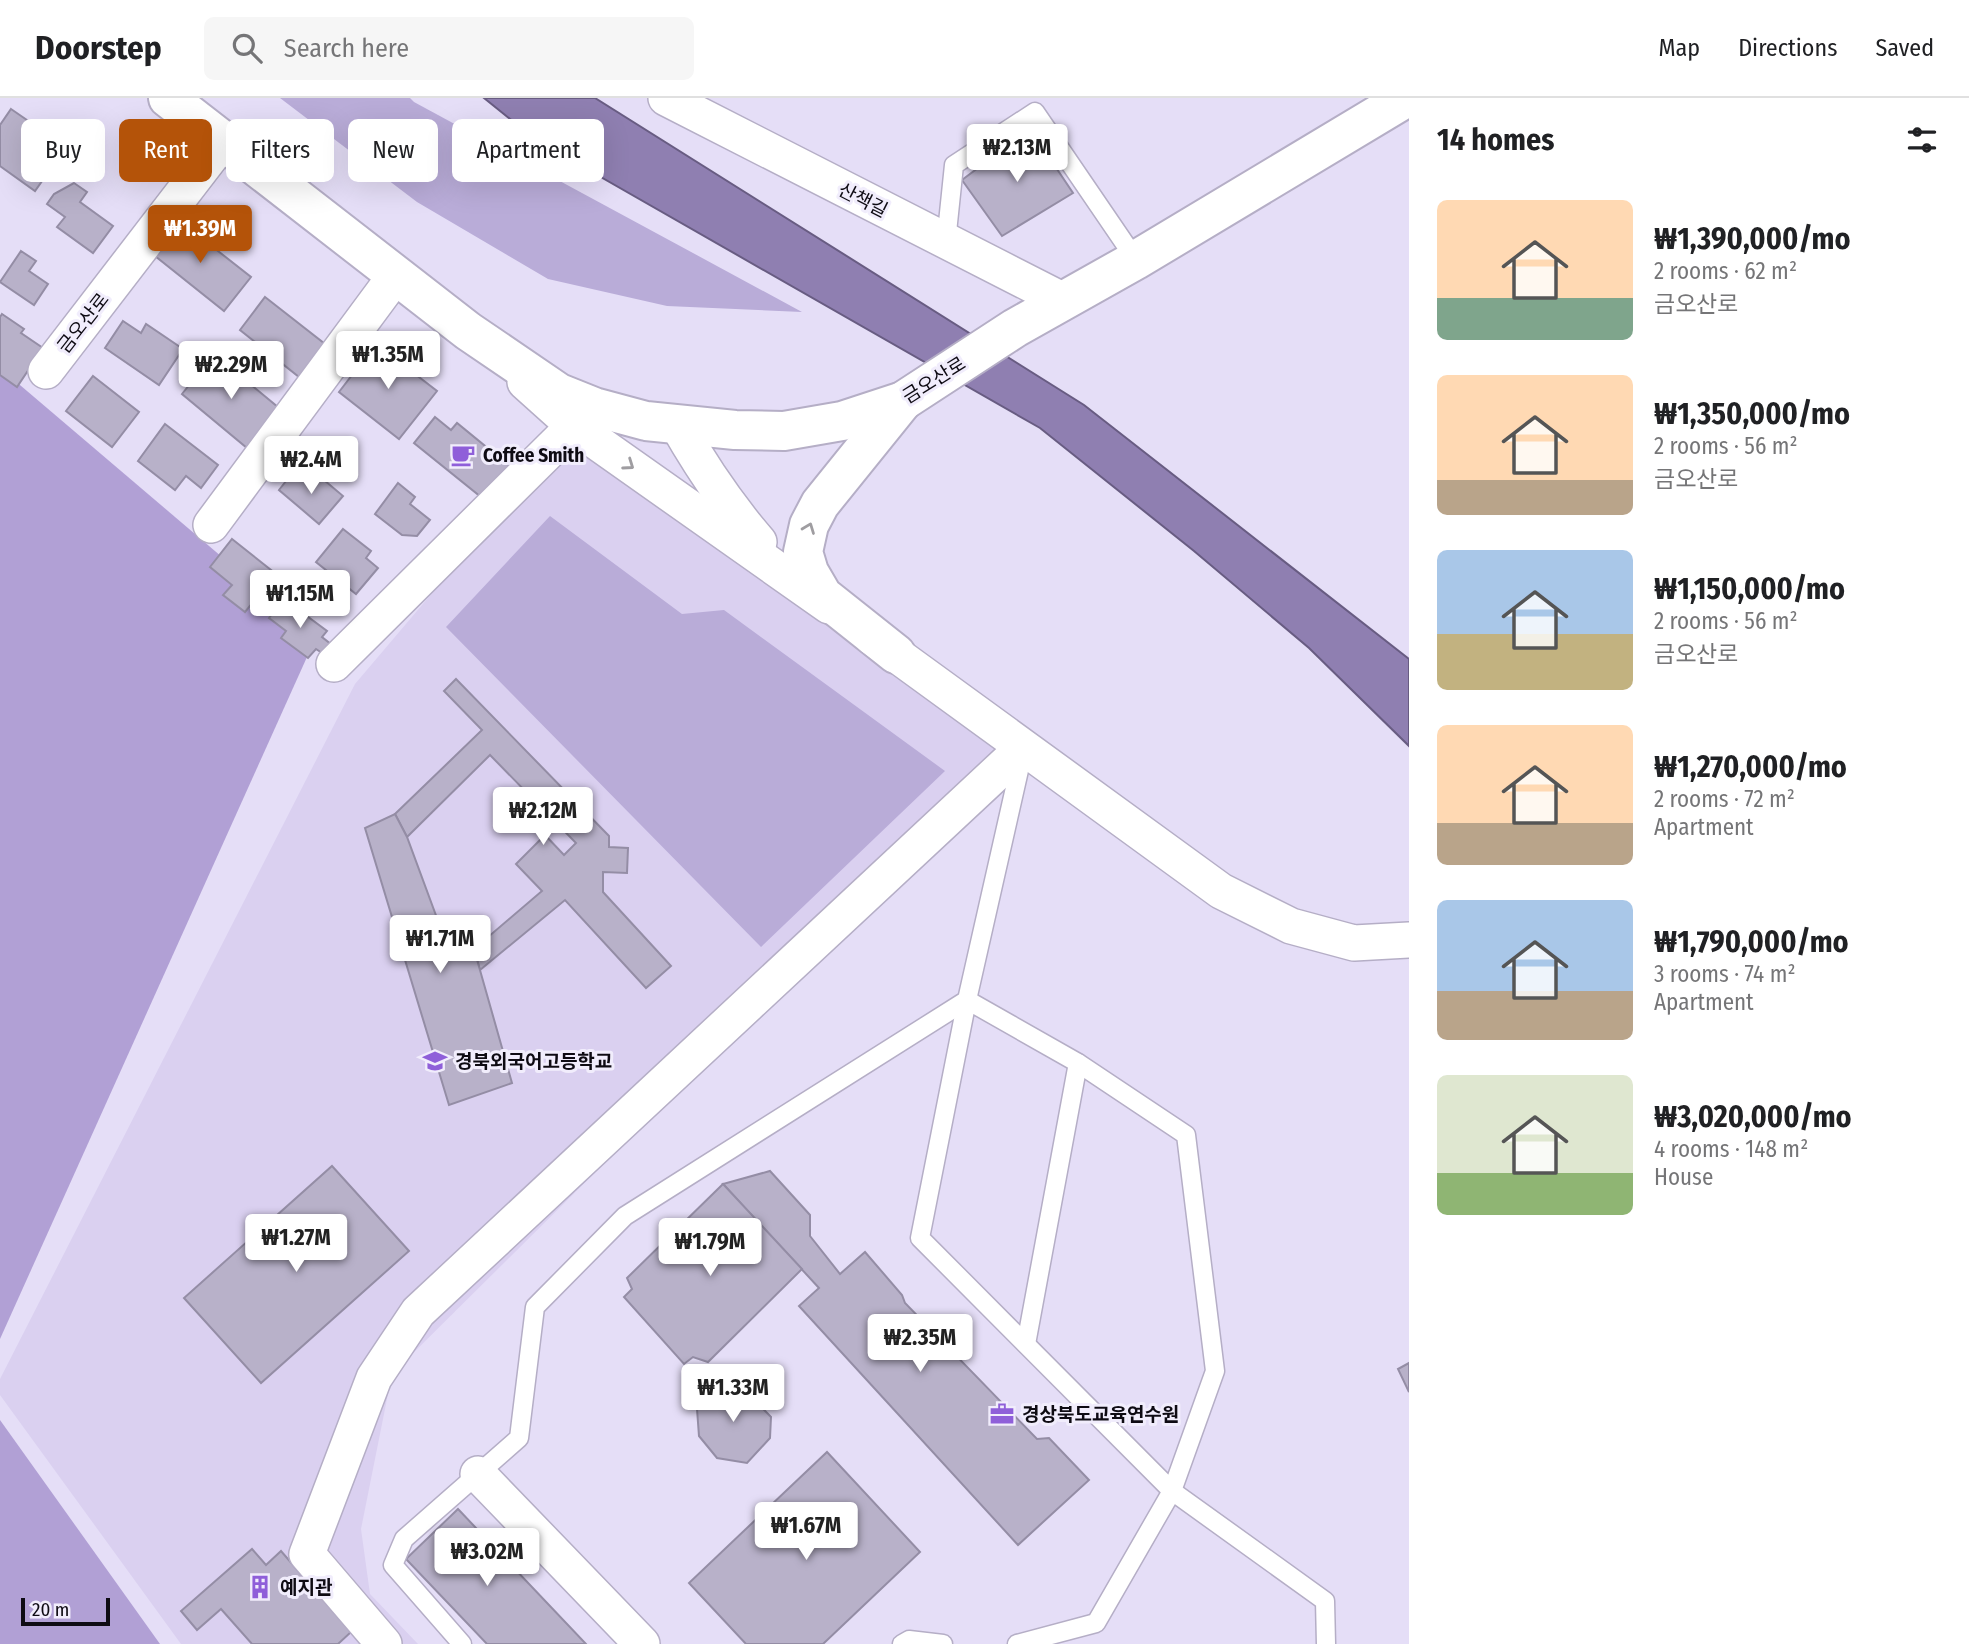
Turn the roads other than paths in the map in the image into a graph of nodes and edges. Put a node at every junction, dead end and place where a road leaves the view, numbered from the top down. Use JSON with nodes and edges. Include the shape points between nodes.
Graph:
{"nodes":[{"id":1,"x":167,"y":98,"type":"edge"},
{"id":2,"x":666,"y":98,"type":"edge"},
{"id":3,"x":1406,"y":98,"type":"edge"},
{"id":4,"x":222,"y":142,"type":"junction"},
{"id":5,"x":946,"y":242,"type":"junction"},
{"id":6,"x":1136,"y":260,"type":"junction"},
{"id":7,"x":396,"y":275,"type":"junction"},
{"id":8,"x":1062,"y":300,"type":"junction"},
{"id":9,"x":468,"y":331,"type":"junction"},
{"id":10,"x":46,"y":371,"type":"dead end"},
{"id":11,"x":904,"y":401,"type":"junction"},
{"id":12,"x":677,"y":424,"type":"junction"},
{"id":13,"x":573,"y":426,"type":"junction"},
{"id":14,"x":211,"y":525,"type":"dead end"},
{"id":15,"x":816,"y":597,"type":"junction"},
{"id":16,"x":895,"y":654,"type":"junction"},
{"id":17,"x":334,"y":664,"type":"dead end"},
{"id":18,"x":1023,"y":748,"type":"junction"},
{"id":19,"x":1409,"y":940,"type":"edge"},
{"id":20,"x":967,"y":1000,"type":"junction"},
{"id":21,"x":1078,"y":1063,"type":"junction"},
{"id":22,"x":1026,"y":1345,"type":"junction"},
{"id":23,"x":478,"y":1474,"type":"junction"},
{"id":24,"x":1172,"y":1492,"type":"junction"},
{"id":25,"x":384,"y":1644,"type":"edge"},
{"id":26,"x":462,"y":1644,"type":"edge"},
{"id":27,"x":642,"y":1644,"type":"edge"},
{"id":28,"x":902,"y":1644,"type":"edge"},
{"id":29,"x":943,"y":1644,"type":"edge"},
{"id":30,"x":1017,"y":1644,"type":"edge"},
{"id":31,"x":1326,"y":1644,"type":"edge"}],
"edges":[{"from":1,"to":4,"type":"street","name":"금오산로"},
{"from":2,"to":5,"type":"street","name":"산책길"},
{"from":3,"to":6,"type":"street","name":"금오산로"},
{"from":4,"to":7,"type":"street","name":"금오산로"},
{"from":4,"to":10,"type":"street","name":"금오산로"},
{"from":5,"to":6,"type":"lane","via":[[954,165],[1035,112]]},
{"from":5,"to":8,"type":"street","name":"산책길"},
{"from":6,"to":8,"type":"street","name":"금오산로"},
{"from":7,"to":9,"type":"street","name":"금오산로"},
{"from":7,"to":14,"type":"street"},
{"from":8,"to":11,"type":"street","name":"금오산로"},
{"from":9,"to":12,"type":"street","name":"금오산로","via":[[559,393],[646,421]]},
{"from":9,"to":13,"type":"street"},
{"from":11,"to":12,"type":"street","name":"금오산로","via":[[842,421],[784,431]]},
{"from":16,"to":11,"type":"street","one_way":true,"via":[[823,596],[803,552],[820,504]]},
{"from":12,"to":15,"type":"street","via":[[701,467],[740,520]]},
{"from":13,"to":15,"type":"street","one_way":true},
{"from":13,"to":17,"type":"street"},
{"from":15,"to":16,"type":"street"},
{"from":16,"to":18,"type":"street"},
{"from":18,"to":19,"type":"street","via":[[1221,891],[1291,926],[1354,943]]},
{"from":18,"to":20,"type":"lane"},
{"from":18,"to":25,"type":"street","via":[[418,1312],[374,1378],[307,1554]]},
{"from":20,"to":21,"type":"lane"},
{"from":20,"to":22,"type":"lane","via":[[920,1238]]},
{"from":20,"to":23,"type":"lane","via":[[625,1216],[535,1307],[520,1438]]},
{"from":21,"to":22,"type":"lane"},
{"from":21,"to":24,"type":"lane","via":[[1186,1135],[1215,1371]]},
{"from":22,"to":24,"type":"lane"},
{"from":23,"to":26,"type":"lane","via":[[404,1539],[393,1565]]},
{"from":23,"to":27,"type":"street"},
{"from":24,"to":30,"type":"lane","via":[[1096,1623]]},
{"from":24,"to":31,"type":"lane","via":[[1325,1601]]},
{"from":28,"to":29,"type":"lane","via":[[909,1640]]}]}
